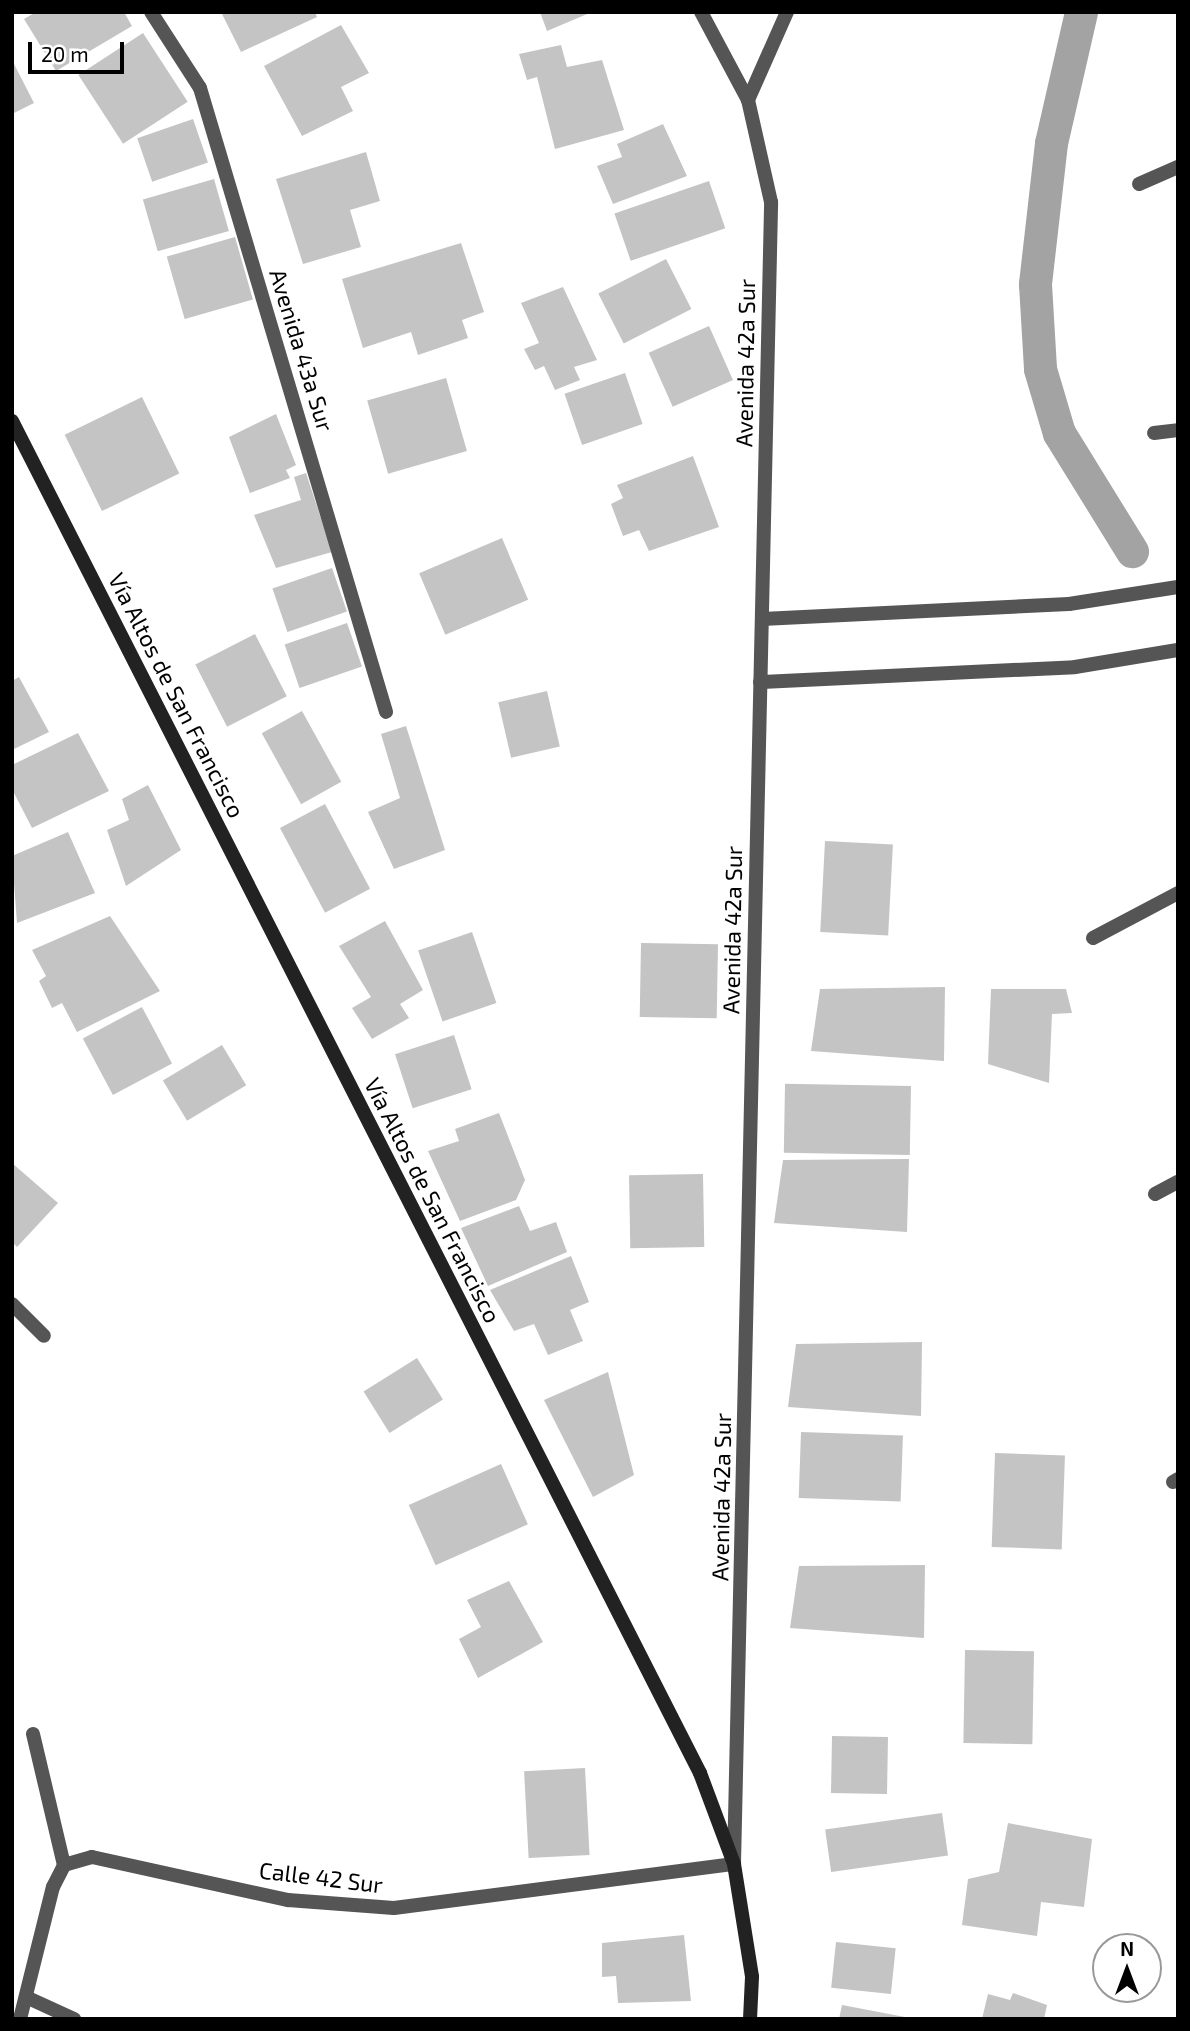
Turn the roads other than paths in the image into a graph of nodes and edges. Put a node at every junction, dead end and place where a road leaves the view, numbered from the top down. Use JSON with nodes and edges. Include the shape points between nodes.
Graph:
{"nodes":[{"id":1,"x":701,"y":12,"type":"edge"},
{"id":2,"x":787,"y":12,"type":"edge"},
{"id":3,"x":154,"y":13,"type":"edge"},
{"id":4,"x":748,"y":100,"type":"junction"},
{"id":5,"x":1178,"y":167,"type":"edge"},
{"id":6,"x":1139,"y":184,"type":"dead end"},
{"id":7,"x":12,"y":421,"type":"edge"},
{"id":8,"x":1178,"y":430,"type":"edge"},
{"id":9,"x":1154,"y":433,"type":"dead end"},
{"id":10,"x":1178,"y":587,"type":"edge"},
{"id":11,"x":762,"y":619,"type":"junction"},
{"id":12,"x":1178,"y":650,"type":"edge"},
{"id":13,"x":760,"y":681,"type":"junction"},
{"id":14,"x":386,"y":712,"type":"dead end"},
{"id":15,"x":1178,"y":893,"type":"edge"},
{"id":16,"x":1093,"y":938,"type":"dead end"},
{"id":17,"x":1178,"y":1182,"type":"edge"},
{"id":18,"x":1155,"y":1194,"type":"dead end"},
{"id":19,"x":12,"y":1304,"type":"edge"},
{"id":20,"x":44,"y":1336,"type":"dead end"},
{"id":21,"x":33,"y":1734,"type":"dead end"},
{"id":22,"x":734,"y":1864,"type":"junction"},
{"id":23,"x":64,"y":1865,"type":"junction"},
{"id":24,"x":26,"y":1997,"type":"junction"},
{"id":25,"x":20,"y":2019,"type":"edge"},
{"id":26,"x":74,"y":2019,"type":"edge"},
{"id":27,"x":750,"y":2019,"type":"edge"}],
"edges":[{"from":1,"to":4,"type":"street","name":"Avenida 42a Sur"},
{"from":2,"to":4,"type":"street"},
{"from":3,"to":14,"type":"street","name":"Avenida 43a Sur","via":[[200,88]]},
{"from":4,"to":11,"type":"street","name":"Avenida 42a Sur","via":[[771,202]]},
{"from":5,"to":6,"type":"street"},
{"from":7,"to":22,"type":"street","name":"Vía Altos de San Francisco","via":[[700,1773]]},
{"from":8,"to":9,"type":"street"},
{"from":10,"to":11,"type":"street","via":[[1069,604]]},
{"from":11,"to":13,"type":"street","name":"Avenida 42a Sur"},
{"from":12,"to":13,"type":"street","via":[[1075,667]]},
{"from":13,"to":22,"type":"street","name":"Avenida 42a Sur"},
{"from":15,"to":16,"type":"street"},
{"from":17,"to":18,"type":"street"},
{"from":19,"to":20,"type":"street"},
{"from":21,"to":23,"type":"street"},
{"from":22,"to":23,"type":"street","name":"Calle 42 Sur","via":[[394,1908],[288,1900],[92,1857]]},
{"from":22,"to":27,"type":"street","name":"Vía Altos de San Francisco","via":[[752,1977]]},
{"from":23,"to":24,"type":"street","via":[[53,1887]]},
{"from":24,"to":25,"type":"street"},
{"from":24,"to":26,"type":"street"}]}
